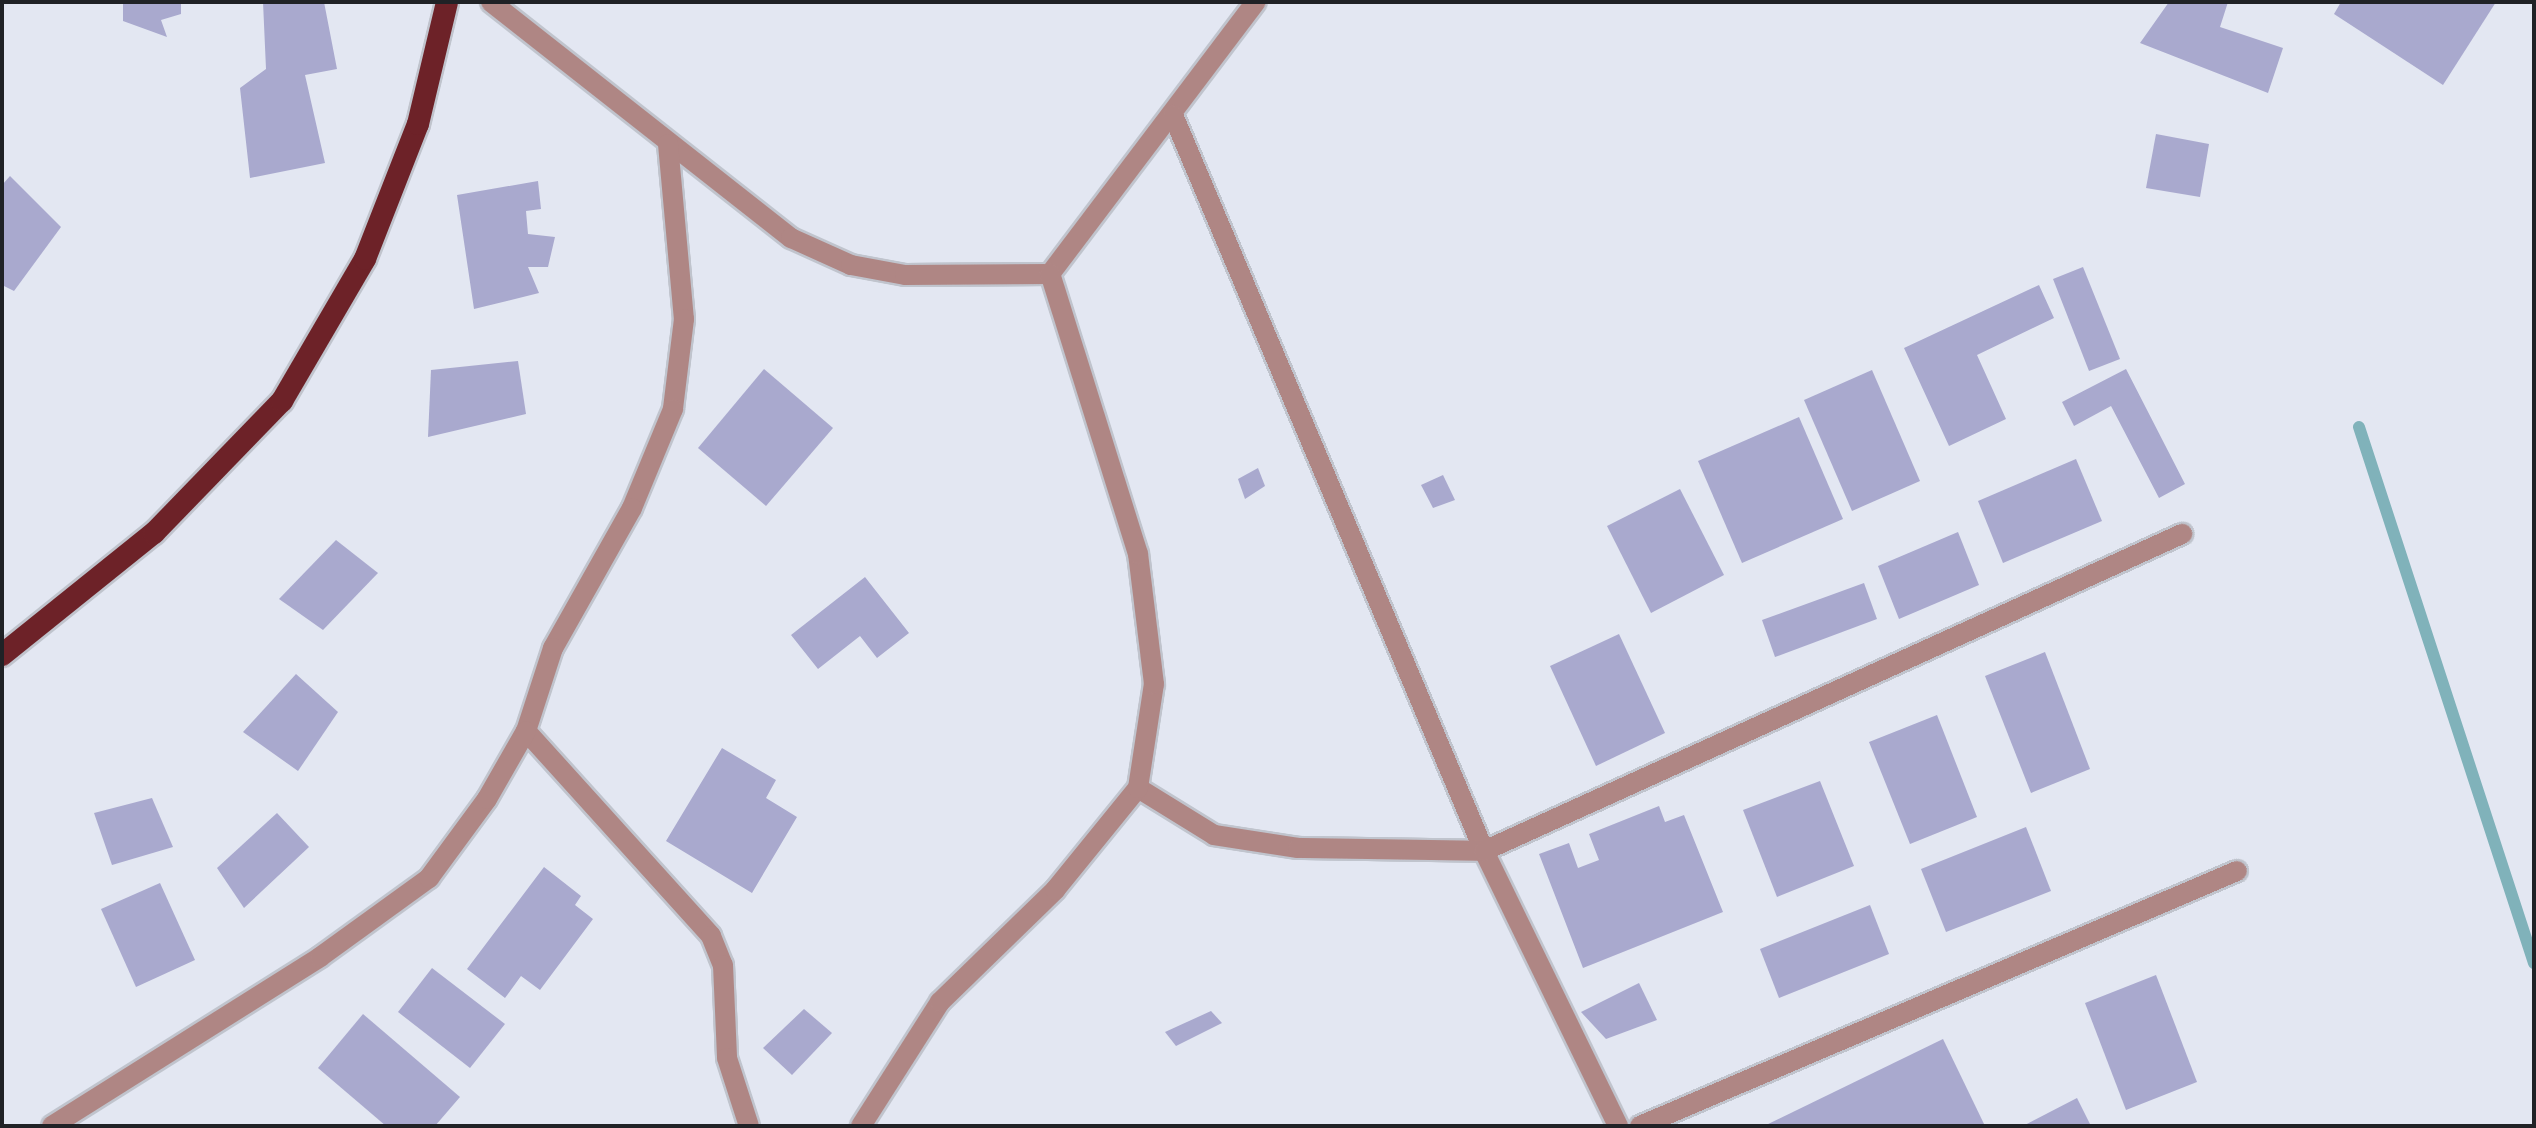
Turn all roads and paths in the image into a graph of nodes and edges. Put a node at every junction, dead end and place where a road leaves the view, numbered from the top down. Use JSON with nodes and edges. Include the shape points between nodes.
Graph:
{"nodes":[{"id":1,"x":447,"y":2,"type":"edge"},
{"id":2,"x":1256,"y":2,"type":"edge"},
{"id":3,"x":503,"y":6,"type":"edge"},
{"id":4,"x":1173,"y":115,"type":"junction"},
{"id":5,"x":668,"y":144,"type":"junction"},
{"id":6,"x":1050,"y":274,"type":"junction"},
{"id":7,"x":2182,"y":534,"type":"dead end"},
{"id":8,"x":2,"y":655,"type":"edge"},
{"id":9,"x":526,"y":731,"type":"junction"},
{"id":10,"x":1138,"y":788,"type":"junction"},
{"id":11,"x":1484,"y":851,"type":"junction"},
{"id":12,"x":2237,"y":871,"type":"dead end"},
{"id":13,"x":52,"y":1126,"type":"edge"},
{"id":14,"x":749,"y":1126,"type":"edge"},
{"id":15,"x":861,"y":1126,"type":"edge"},
{"id":16,"x":1618,"y":1126,"type":"edge"},
{"id":17,"x":1640,"y":1126,"type":"edge"}],
"edges":[{"from":1,"to":8,"type":"highway","via":[[418,124],[365,259],[282,401],[154,533]]},
{"from":2,"to":4,"type":"street"},
{"from":3,"to":5,"type":"street"},
{"from":4,"to":6,"type":"street"},
{"from":4,"to":11,"type":"street"},
{"from":5,"to":6,"type":"street","via":[[791,238],[851,265],[905,275]]},
{"from":5,"to":9,"type":"street","via":[[684,319],[673,409],[632,508],[553,648]]},
{"from":6,"to":10,"type":"street","via":[[1138,554],[1154,684]]},
{"from":7,"to":11,"type":"street"},
{"from":9,"to":13,"type":"street","via":[[487,799],[429,878],[320,957]]},
{"from":9,"to":14,"type":"street","via":[[711,936],[723,965],[727,1058]]},
{"from":10,"to":11,"type":"street","via":[[1214,835],[1298,848]]},
{"from":10,"to":15,"type":"street","via":[[1055,890],[940,1002]]},
{"from":11,"to":16,"type":"street"},
{"from":12,"to":17,"type":"street"}]}
